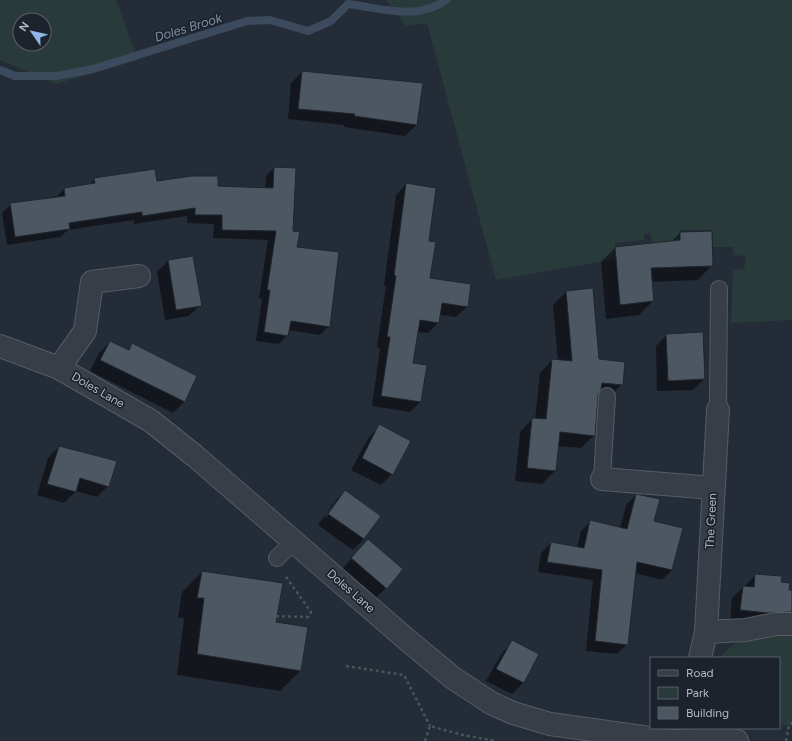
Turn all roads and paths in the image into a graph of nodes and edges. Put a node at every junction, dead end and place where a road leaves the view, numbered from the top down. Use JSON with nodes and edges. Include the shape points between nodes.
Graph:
{"nodes":[{"id":1,"x":139,"y":276,"type":"dead end"},
{"id":2,"x":719,"y":289,"type":"dead end"},
{"id":3,"x":0,"y":346,"type":"edge"},
{"id":4,"x":60,"y":368,"type":"junction"},
{"id":5,"x":607,"y":396,"type":"dead end"},
{"id":6,"x":718,"y":410,"type":"joint"},
{"id":7,"x":602,"y":479,"type":"joint"},
{"id":8,"x":713,"y":488,"type":"junction"},
{"id":9,"x":294,"y":541,"type":"junction"},
{"id":10,"x":277,"y":558,"type":"joint"},
{"id":11,"x":270,"y":616,"type":"dead end"},
{"id":12,"x":792,"y":624,"type":"edge"},
{"id":13,"x":706,"y":632,"type":"junction"},
{"id":14,"x":700,"y":657,"type":"edge"},
{"id":15,"x":346,"y":666,"type":"dead end"},
{"id":16,"x":792,"y":723,"type":"edge"},
{"id":17,"x":430,"y":726,"type":"junction"},
{"id":18,"x":676,"y":729,"type":"edge"},
{"id":19,"x":425,"y":741,"type":"edge"},
{"id":20,"x":496,"y":741,"type":"edge"},
{"id":21,"x":672,"y":741,"type":"edge"},
{"id":22,"x":738,"y":741,"type":"edge"},
{"id":23,"x":786,"y":741,"type":"edge"}],
"edges":[{"from":1,"to":4,"type":"street","via":[[92,282],[85,331]]},
{"from":2,"to":6,"type":"lane"},
{"from":3,"to":4,"type":"street","name":"Doles Lane"},
{"from":4,"to":9,"type":"street","name":"Doles Lane","via":[[151,421]]},
{"from":5,"to":7,"type":"lane"},
{"from":6,"to":8,"type":"street","name":"The Green"},
{"from":7,"to":8,"type":"street"},
{"from":8,"to":13,"type":"street","name":"The Green"},
{"from":9,"to":10,"type":"lane"},
{"from":9,"to":21,"type":"street","name":"Doles Lane","via":[[447,673],[490,703],[550,724]]},
{"from":10,"to":11,"type":"path","via":[[311,612],[308,617],[300,618]]},
{"from":12,"to":13,"type":"street"},
{"from":13,"to":14,"type":"street","name":"The Green"},
{"from":15,"to":17,"type":"path","via":[[404,675]]},
{"from":16,"to":23,"type":"path"},
{"from":17,"to":19,"type":"path"},
{"from":17,"to":20,"type":"path"},
{"from":18,"to":21,"type":"street"},
{"from":21,"to":22,"type":"street","name":"Doles Lane"}]}
